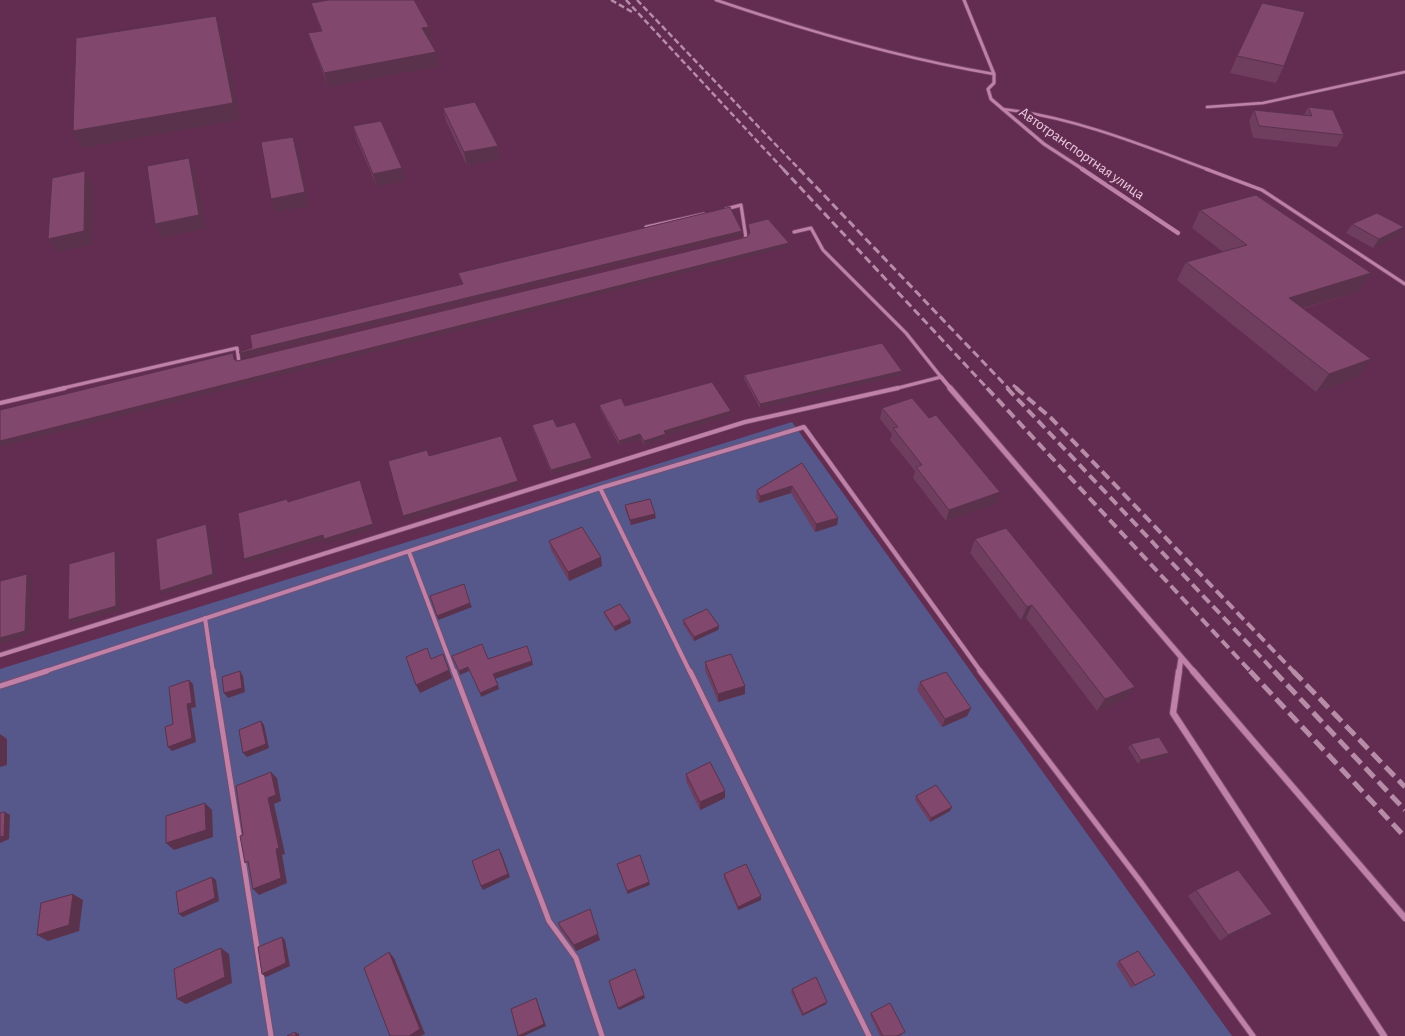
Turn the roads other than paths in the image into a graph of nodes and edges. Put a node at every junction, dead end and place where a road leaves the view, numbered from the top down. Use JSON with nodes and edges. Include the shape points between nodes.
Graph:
{"nodes":[{"id":1,"x":716,"y":0,"type":"edge"},
{"id":2,"x":964,"y":0,"type":"edge"},
{"id":3,"x":1405,"y":72,"type":"edge"},
{"id":4,"x":994,"y":74,"type":"junction"},
{"id":5,"x":1206,"y":107,"type":"dead end"},
{"id":6,"x":1002,"y":109,"type":"junction"},
{"id":7,"x":722,"y":210,"type":"edge"},
{"id":8,"x":712,"y":212,"type":"edge"},
{"id":9,"x":646,"y":227,"type":"edge"},
{"id":10,"x":794,"y":232,"type":"dead end"},
{"id":11,"x":1178,"y":233,"type":"dead end"},
{"id":12,"x":736,"y":241,"type":"edge"},
{"id":13,"x":1405,"y":284,"type":"edge"},
{"id":14,"x":249,"y":360,"type":"edge"},
{"id":15,"x":941,"y":377,"type":"junction"},
{"id":16,"x":0,"y":403,"type":"edge"},
{"id":17,"x":600,"y":488,"type":"junction"},
{"id":18,"x":409,"y":552,"type":"junction"},
{"id":19,"x":205,"y":618,"type":"junction"},
{"id":20,"x":0,"y":655,"type":"edge"},
{"id":21,"x":1181,"y":658,"type":"junction"},
{"id":22,"x":0,"y":686,"type":"edge"},
{"id":23,"x":1405,"y":918,"type":"edge"},
{"id":24,"x":270,"y":1036,"type":"edge"},
{"id":25,"x":602,"y":1036,"type":"edge"},
{"id":26,"x":868,"y":1036,"type":"edge"},
{"id":27,"x":1253,"y":1036,"type":"edge"},
{"id":28,"x":1384,"y":1036,"type":"edge"}],
"edges":[{"from":1,"to":4,"type":"lane","via":[[773,20],[881,50],[949,67]]},
{"from":2,"to":4,"type":"street"},
{"from":3,"to":5,"type":"lane","via":[[1263,103]]},
{"from":4,"to":6,"type":"street","name":"Автотранспортная улица","via":[[994,83],[988,89],[991,99]]},
{"from":6,"to":11,"type":"street","name":"Автотранспортная улица","via":[[1044,144]]},
{"from":6,"to":13,"type":"lane","via":[[1028,112],[1126,139],[1262,190]]},
{"from":7,"to":12,"type":"lane","via":[[741,205],[746,238]]},
{"from":8,"to":9,"type":"lane"},
{"from":10,"to":15,"type":"lane","via":[[811,228],[824,250],[906,332]]},
{"from":14,"to":16,"type":"lane","via":[[239,362],[237,348]]},
{"from":15,"to":20,"type":"lane","via":[[745,422]]},
{"from":15,"to":21,"type":"street"},
{"from":17,"to":18,"type":"lane"},
{"from":17,"to":26,"type":"lane"},
{"from":17,"to":27,"type":"lane","via":[[804,427],[967,653]]},
{"from":18,"to":19,"type":"lane"},
{"from":18,"to":25,"type":"lane","via":[[549,921],[576,958]]},
{"from":19,"to":22,"type":"lane"},
{"from":19,"to":24,"type":"lane"},
{"from":21,"to":23,"type":"street"},
{"from":21,"to":28,"type":"street","via":[[1173,713]]}]}
